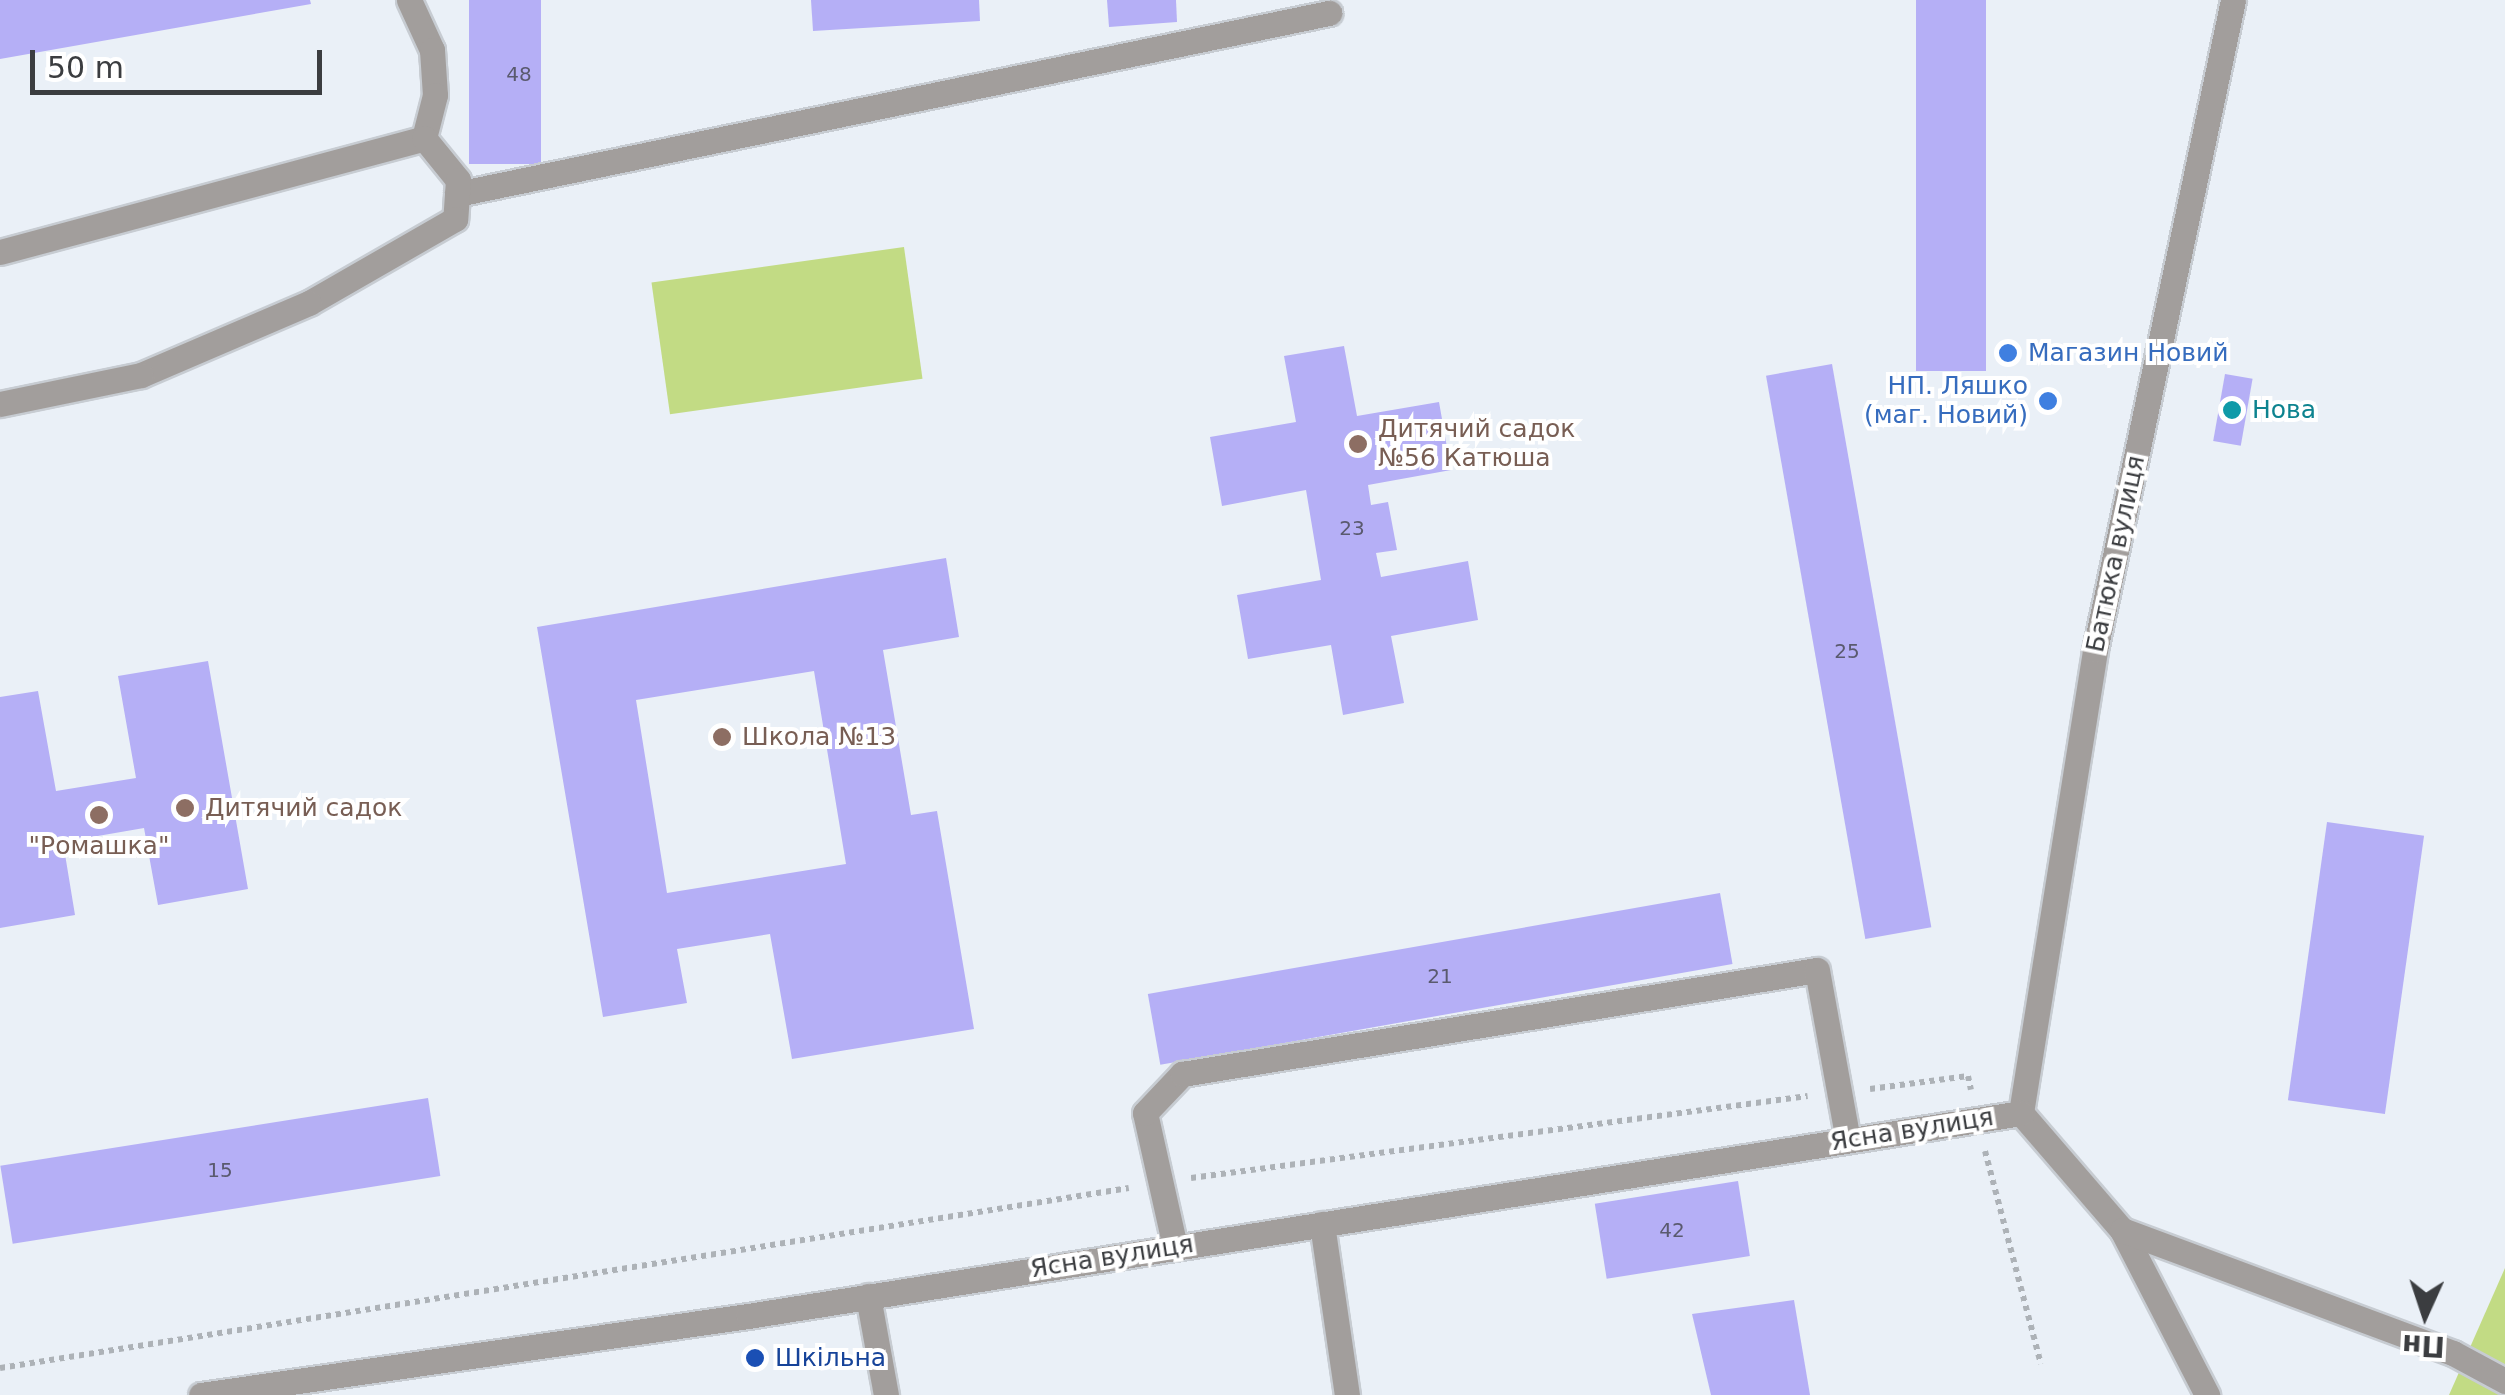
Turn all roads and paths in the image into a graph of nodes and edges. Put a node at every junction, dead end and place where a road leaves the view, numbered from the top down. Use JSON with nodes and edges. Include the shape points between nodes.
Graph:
{"nodes":[{"id":1,"x":409,"y":0,"type":"edge"},
{"id":2,"x":2232,"y":0,"type":"edge"},
{"id":3,"x":1323,"y":4,"type":"edge"},
{"id":4,"x":424,"y":138,"type":"junction"},
{"id":5,"x":457,"y":194,"type":"junction"},
{"id":6,"x":0,"y":252,"type":"edge"},
{"id":7,"x":0,"y":404,"type":"edge"},
{"id":8,"x":1840,"y":1092,"type":"junction"},
{"id":9,"x":2022,"y":1113,"type":"junction"},
{"id":10,"x":1976,"y":1120,"type":"junction"},
{"id":11,"x":1848,"y":1140,"type":"junction"},
{"id":12,"x":1160,"y":1183,"type":"junction"},
{"id":13,"x":1322,"y":1224,"type":"junction"},
{"id":14,"x":2122,"y":1230,"type":"junction"},
{"id":15,"x":1175,"y":1247,"type":"junction"},
{"id":16,"x":868,"y":1296,"type":"junction"},
{"id":17,"x":2041,"y":1364,"type":"dead end"},
{"id":18,"x":0,"y":1368,"type":"edge"},
{"id":19,"x":2505,"y":1381,"type":"edge"},
{"id":20,"x":200,"y":1395,"type":"edge"},
{"id":21,"x":886,"y":1395,"type":"edge"},
{"id":22,"x":1347,"y":1395,"type":"edge"},
{"id":23,"x":2207,"y":1395,"type":"edge"}],
"edges":[{"from":1,"to":4,"type":"street","via":[[432,50],[435,95]]},
{"from":2,"to":9,"type":"street","name":"Батюка вулиця","via":[[2095,650]]},
{"from":3,"to":5,"type":"street"},
{"from":4,"to":5,"type":"street","via":[[458,180]]},
{"from":4,"to":6,"type":"street"},
{"from":5,"to":7,"type":"street","via":[[455,219],[309,303],[141,375]]},
{"from":8,"to":10,"type":"path","via":[[1968,1076]]},
{"from":8,"to":11,"type":"street"},
{"from":8,"to":12,"type":"path"},
{"from":8,"to":12,"type":"street","via":[[1818,970],[1182,1074],[1145,1114]]},
{"from":9,"to":10,"type":"street","name":"Ясна вулиця"},
{"from":9,"to":14,"type":"street"},
{"from":10,"to":11,"type":"street","name":"Ясна вулиця"},
{"from":10,"to":17,"type":"path"},
{"from":11,"to":13,"type":"street","name":"Ясна вулиця"},
{"from":12,"to":15,"type":"street"},
{"from":12,"to":18,"type":"path"},
{"from":13,"to":15,"type":"street","name":"Ясна вулиця"},
{"from":13,"to":22,"type":"street"},
{"from":14,"to":19,"type":"street","via":[[2453,1353]]},
{"from":14,"to":23,"type":"street"},
{"from":15,"to":16,"type":"street","name":"Ясна вулиця"},
{"from":16,"to":20,"type":"street","name":"Ясна вулиця"},
{"from":16,"to":21,"type":"street"}]}
